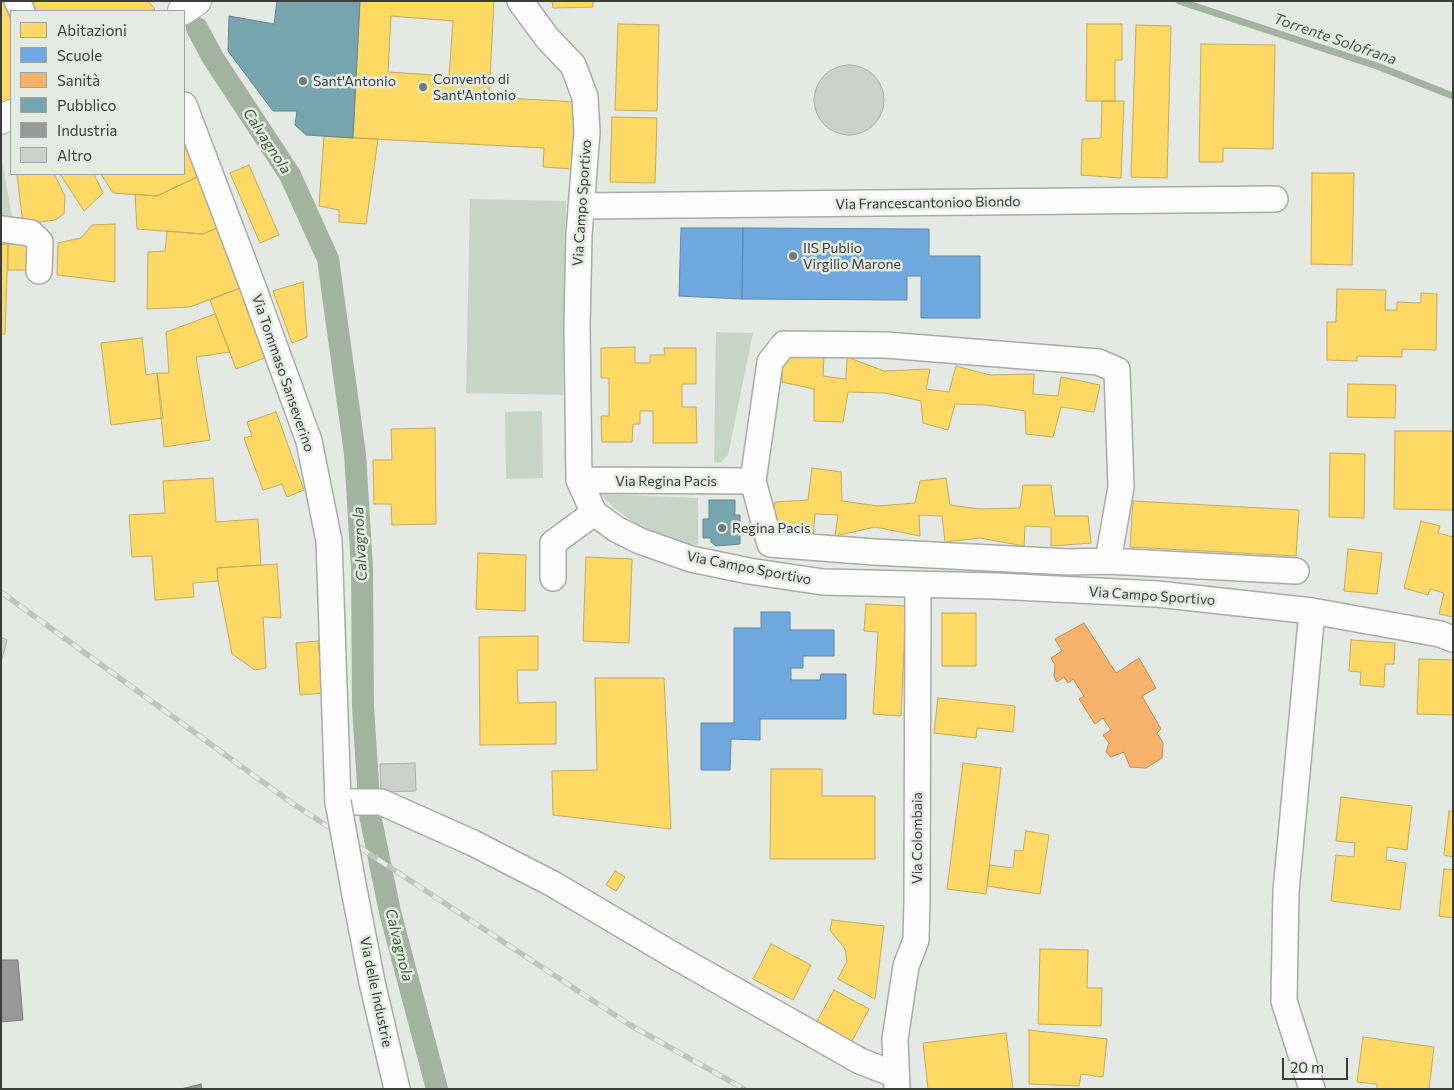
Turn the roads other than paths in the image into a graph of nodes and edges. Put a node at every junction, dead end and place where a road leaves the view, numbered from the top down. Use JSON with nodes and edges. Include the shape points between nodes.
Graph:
{"nodes":[{"id":1,"x":197,"y":1,"type":"edge"},
{"id":2,"x":520,"y":1,"type":"edge"},
{"id":3,"x":184,"y":10,"type":"edge"},
{"id":4,"x":185,"y":108,"type":"edge"},
{"id":5,"x":1275,"y":200,"type":"dead end"},
{"id":6,"x":581,"y":206,"type":"junction"},
{"id":7,"x":1,"y":229,"type":"edge"},
{"id":8,"x":39,"y":271,"type":"dead end"},
{"id":9,"x":579,"y":480,"type":"junction"},
{"id":10,"x":753,"y":481,"type":"junction"},
{"id":11,"x":594,"y":513,"type":"junction"},
{"id":12,"x":1108,"y":561,"type":"junction"},
{"id":13,"x":1296,"y":571,"type":"dead end"},
{"id":14,"x":552,"y":578,"type":"dead end"},
{"id":15,"x":918,"y":585,"type":"junction"},
{"id":16,"x":1312,"y":611,"type":"junction"},
{"id":17,"x":1453,"y":639,"type":"edge"},
{"id":18,"x":359,"y":802,"type":"junction"},
{"id":19,"x":355,"y":895,"type":"joint"},
{"id":20,"x":897,"y":1082,"type":"edge"},
{"id":21,"x":397,"y":1089,"type":"edge"},
{"id":22,"x":1312,"y":1089,"type":"edge"}],
"edges":[{"from":1,"to":3,"type":"main road"},
{"from":2,"to":6,"type":"street","name":"Via Campo Sportivo","via":[[548,39],[573,65],[585,97],[587,132]]},
{"from":4,"to":18,"type":"street","name":"Via Tommaso Sanseverino","via":[[309,441],[329,541]]},
{"from":5,"to":6,"type":"street","name":"Via Francescantonioo Biondo"},
{"from":6,"to":9,"type":"street","name":"Via Campo Sportivo","via":[[577,326]]},
{"from":7,"to":8,"type":"street","via":[[31,233],[40,242]]},
{"from":9,"to":10,"type":"street","name":"Via Regina Pacis"},
{"from":9,"to":11,"type":"street","name":"Via Campo Sportivo"},
{"from":10,"to":12,"type":"street","via":[[770,544],[904,554]]},
{"from":10,"to":12,"type":"street","via":[[770,362],[784,344],[886,345],[1098,362],[1117,370],[1121,487]]},
{"from":11,"to":14,"type":"street","via":[[553,543]]},
{"from":11,"to":15,"type":"street","name":"Via Campo Sportivo","via":[[640,542],[692,559],[823,582]]},
{"from":12,"to":13,"type":"street"},
{"from":15,"to":16,"type":"street","name":"Via Campo Sportivo","via":[[1157,594]]},
{"from":15,"to":20,"type":"street","name":"Via Colombaia","via":[[916,940],[906,966],[895,1039]]},
{"from":16,"to":17,"type":"street","name":"Via Campo Sportivo"},
{"from":16,"to":22,"type":"street","via":[[1286,891],[1284,1001]]},
{"from":18,"to":19,"type":"street","name":"Via Tommaso Sanseverino","bridge":true},
{"from":18,"to":20,"type":"street","via":[[473,843],[553,884]]},
{"from":19,"to":21,"type":"street","name":"Via delle Industrie"}]}
